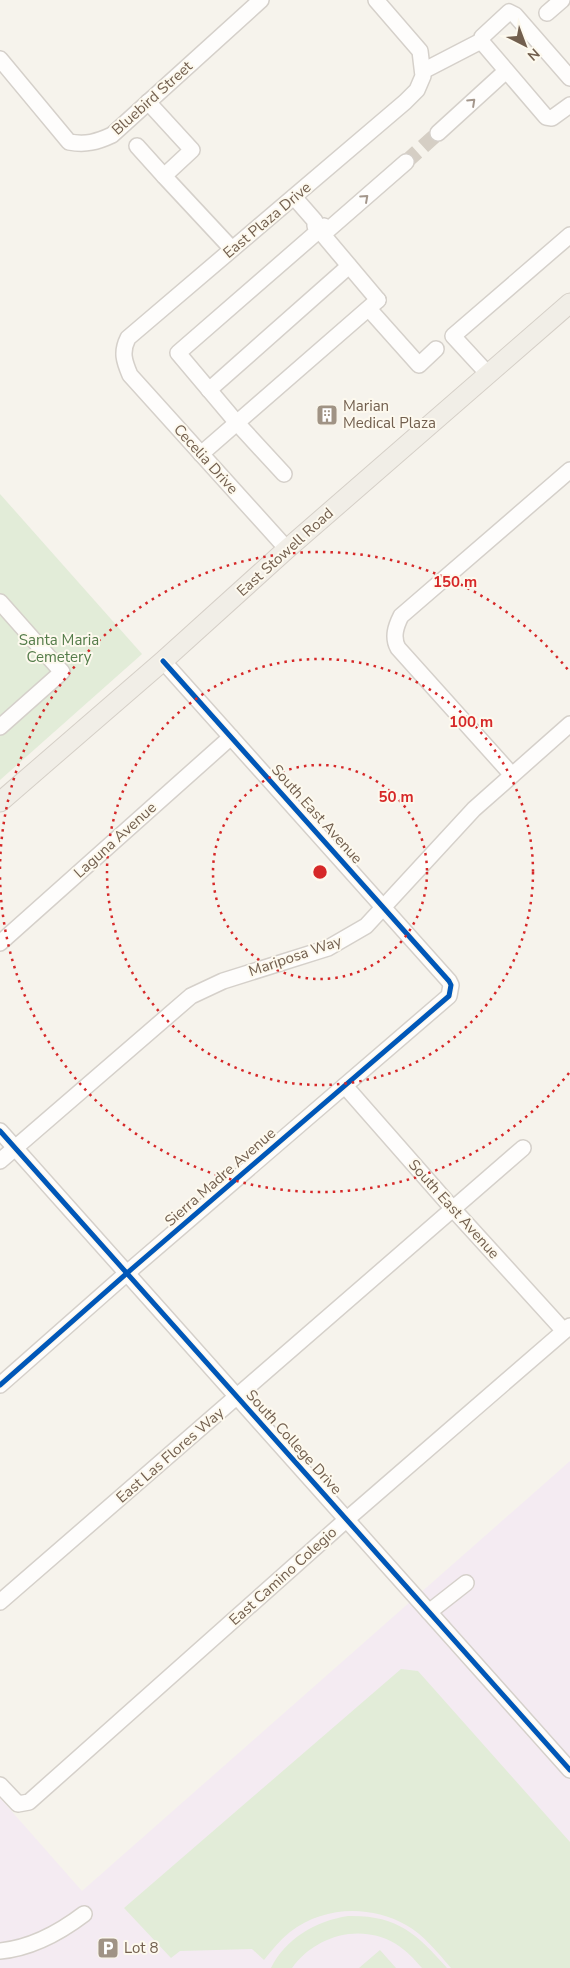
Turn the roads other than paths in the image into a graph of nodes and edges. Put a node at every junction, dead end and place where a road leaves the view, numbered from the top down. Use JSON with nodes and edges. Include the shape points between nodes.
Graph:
{"nodes":[{"id":1,"x":261,"y":0,"type":"edge"},
{"id":2,"x":376,"y":0,"type":"edge"},
{"id":3,"x":562,"y":0,"type":"edge"},
{"id":4,"x":547,"y":13,"type":"dead end"},
{"id":5,"x":481,"y":41,"type":"junction"},
{"id":6,"x":0,"y":59,"type":"edge"},
{"id":7,"x":506,"y":70,"type":"junction"},
{"id":8,"x":423,"y":74,"type":"junction"},
{"id":9,"x":570,"y":78,"type":"edge"},
{"id":10,"x":148,"y":102,"type":"junction"},
{"id":11,"x":570,"y":105,"type":"edge"},
{"id":12,"x":438,"y":133,"type":"tunnel mouth"},
{"id":13,"x":136,"y":146,"type":"dead end"},
{"id":14,"x":406,"y":162,"type":"tunnel mouth"},
{"id":15,"x":164,"y":176,"type":"junction"},
{"id":16,"x":294,"y":197,"type":"junction"},
{"id":17,"x":322,"y":227,"type":"junction"},
{"id":18,"x":570,"y":235,"type":"edge"},
{"id":19,"x":232,"y":249,"type":"junction"},
{"id":20,"x":349,"y":266,"type":"junction"},
{"id":21,"x":570,"y":302,"type":"edge"},
{"id":22,"x":373,"y":305,"type":"junction"},
{"id":23,"x":436,"y":349,"type":"dead end"},
{"id":24,"x":127,"y":368,"type":"joint"},
{"id":25,"x":488,"y":374,"type":"junction"},
{"id":26,"x":209,"y":390,"type":"junction"},
{"id":27,"x":238,"y":423,"type":"junction"},
{"id":28,"x":202,"y":454,"type":"junction"},
{"id":29,"x":570,"y":470,"type":"edge"},
{"id":30,"x":284,"y":474,"type":"dead end"},
{"id":31,"x":287,"y":549,"type":"junction"},
{"id":32,"x":0,"y":602,"type":"edge"},
{"id":33,"x":164,"y":661,"type":"junction"},
{"id":34,"x":570,"y":724,"type":"edge"},
{"id":35,"x":0,"y":727,"type":"edge"},
{"id":36,"x":230,"y":737,"type":"junction"},
{"id":37,"x":512,"y":775,"type":"junction"},
{"id":38,"x":0,"y":802,"type":"edge"},
{"id":39,"x":384,"y":908,"type":"junction"},
{"id":40,"x":0,"y":943,"type":"edge"},
{"id":41,"x":451,"y":985,"type":"joint"},
{"id":42,"x":345,"y":1086,"type":"junction"},
{"id":43,"x":0,"y":1131,"type":"edge"},
{"id":44,"x":15,"y":1148,"type":"junction"},
{"id":45,"x":524,"y":1148,"type":"dead end"},
{"id":46,"x":0,"y":1161,"type":"edge"},
{"id":47,"x":453,"y":1209,"type":"junction"},
{"id":48,"x":126,"y":1273,"type":"junction"},
{"id":49,"x":567,"y":1328,"type":"edge"},
{"id":50,"x":0,"y":1385,"type":"edge"},
{"id":51,"x":237,"y":1397,"type":"junction"},
{"id":52,"x":346,"y":1520,"type":"junction"},
{"id":53,"x":466,"y":1583,"type":"dead end"},
{"id":54,"x":0,"y":1602,"type":"edge"},
{"id":55,"x":429,"y":1612,"type":"junction"},
{"id":56,"x":570,"y":1770,"type":"edge"},
{"id":57,"x":0,"y":1785,"type":"edge"},
{"id":58,"x":84,"y":1914,"type":"dead end"},
{"id":59,"x":0,"y":1951,"type":"edge"}],
"edges":[{"from":1,"to":10,"type":"street","name":"Bluebird Street"},
{"from":2,"to":8,"type":"street","via":[[420,51]]},
{"from":3,"to":4,"type":"street"},
{"from":5,"to":7,"type":"street"},
{"from":5,"to":8,"type":"street"},
{"from":5,"to":9,"type":"street","via":[[482,36],[509,12]]},
{"from":6,"to":10,"type":"street","name":"Bluebird Street","via":[[69,142],[98,142],[112,135]]},
{"from":7,"to":11,"type":"street","via":[[546,117],[552,118]]},
{"from":12,"to":7,"type":"street","one_way":true},
{"from":8,"to":16,"type":"street","name":"East Plaza Drive","via":[[417,90],[405,102]]},
{"from":10,"to":15,"type":"street","via":[[192,150]]},
{"from":13,"to":15,"type":"street"},
{"from":17,"to":14,"type":"street","one_way":true},
{"from":15,"to":19,"type":"street"},
{"from":16,"to":17,"type":"street"},
{"from":16,"to":19,"type":"street","name":"East Plaza Drive"},
{"from":17,"to":20,"type":"street"},
{"from":17,"to":22,"type":"street","via":[[373,282]]},
{"from":17,"to":26,"type":"street","via":[[178,353]]},
{"from":18,"to":25,"type":"street","via":[[453,336]]},
{"from":19,"to":24,"type":"street","name":"East Plaza Drive","via":[[128,338],[123,347]]},
{"from":20,"to":22,"type":"street"},
{"from":20,"to":26,"type":"street"},
{"from":21,"to":25,"type":"main road","name":"East Stowell Road"},
{"from":22,"to":23,"type":"street","via":[[419,365]]},
{"from":22,"to":27,"type":"street"},
{"from":24,"to":28,"type":"street","name":"Cecelia Drive"},
{"from":25,"to":31,"type":"main road","name":"East Stowell Road"},
{"from":26,"to":27,"type":"street"},
{"from":27,"to":28,"type":"street"},
{"from":27,"to":30,"type":"street"},
{"from":28,"to":31,"type":"street","name":"Cecelia Drive"},
{"from":29,"to":37,"type":"street","via":[[402,616],[396,628],[398,648]]},
{"from":31,"to":33,"type":"main road","name":"East Stowell Road"},
{"from":32,"to":35,"type":"street","via":[[62,672]]},
{"from":33,"to":36,"type":"street","name":"South East Avenue"},
{"from":33,"to":38,"type":"main road","name":"East Stowell Road"},
{"from":34,"to":37,"type":"street","name":"Mariposa Way"},
{"from":36,"to":39,"type":"street","name":"South East Avenue"},
{"from":36,"to":40,"type":"street","name":"Laguna Avenue"},
{"from":37,"to":39,"type":"street","name":"Mariposa Way","via":[[436,849]]},
{"from":39,"to":41,"type":"street","name":"South East Avenue"},
{"from":39,"to":44,"type":"street","name":"Mariposa Way","via":[[366,926],[328,948],[223,981],[191,996]]},
{"from":41,"to":42,"type":"street","name":"Sierra Madre Avenue","via":[[449,996]]},
{"from":42,"to":47,"type":"street","name":"South East Avenue"},
{"from":42,"to":48,"type":"street","name":"Sierra Madre Avenue"},
{"from":43,"to":44,"type":"street","name":"South College Drive"},
{"from":44,"to":46,"type":"street","name":"Mariposa Way"},
{"from":44,"to":48,"type":"street","name":"South College Drive"},
{"from":45,"to":47,"type":"street","name":"East Las Flores Way"},
{"from":47,"to":49,"type":"street","name":"South East Avenue"},
{"from":47,"to":51,"type":"street","name":"East Las Flores Way"},
{"from":48,"to":50,"type":"street","name":"Sierra Madre Avenue"},
{"from":48,"to":51,"type":"street","name":"South College Drive"},
{"from":49,"to":52,"type":"street","name":"East Camino Colegio"},
{"from":51,"to":52,"type":"street","name":"South College Drive"},
{"from":51,"to":54,"type":"street","name":"East Las Flores Way"},
{"from":52,"to":55,"type":"street","name":"South College Drive"},
{"from":52,"to":57,"type":"street","name":"East Camino Colegio","via":[[29,1802],[18,1804]]},
{"from":53,"to":55,"type":"street"},
{"from":55,"to":56,"type":"street","name":"South College Drive"},
{"from":58,"to":59,"type":"street","via":[[34,1944]]}]}
